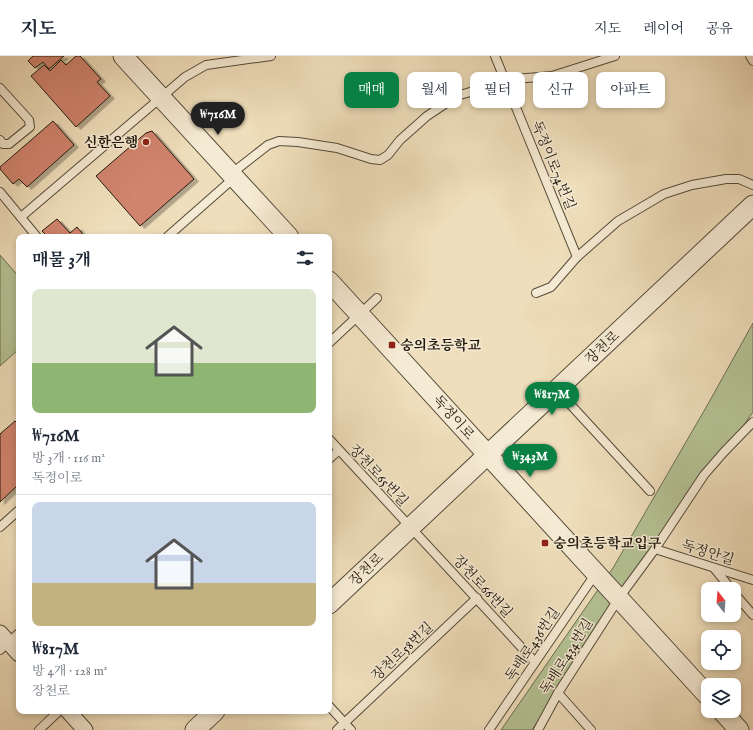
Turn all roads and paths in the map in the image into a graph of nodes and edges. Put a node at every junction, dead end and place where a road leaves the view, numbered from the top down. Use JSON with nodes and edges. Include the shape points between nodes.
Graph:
{"nodes":[{"id":1,"x":123,"y":56,"type":"edge"},
{"id":2,"x":271,"y":56,"type":"edge"},
{"id":3,"x":495,"y":56,"type":"edge"},
{"id":4,"x":615,"y":56,"type":"edge"},
{"id":5,"x":750,"y":56,"type":"edge"},
{"id":6,"x":753,"y":61,"type":"edge"},
{"id":7,"x":502,"y":72,"type":"edge"},
{"id":8,"x":525,"y":79,"type":"edge"},
{"id":9,"x":0,"y":88,"type":"edge"},
{"id":10,"x":470,"y":92,"type":"edge"},
{"id":11,"x":161,"y":97,"type":"junction"},
{"id":12,"x":517,"y":108,"type":"edge"},
{"id":13,"x":1,"y":143,"type":"edge"},
{"id":14,"x":233,"y":176,"type":"junction"},
{"id":15,"x":753,"y":185,"type":"edge"},
{"id":16,"x":0,"y":192,"type":"edge"},
{"id":17,"x":753,"y":205,"type":"edge"},
{"id":18,"x":21,"y":217,"type":"junction"},
{"id":19,"x":35,"y":234,"type":"edge"},
{"id":20,"x":170,"y":234,"type":"edge"},
{"id":21,"x":286,"y":234,"type":"edge"},
{"id":22,"x":577,"y":258,"type":"junction"},
{"id":23,"x":332,"y":284,"type":"edge"},
{"id":24,"x":536,"y":293,"type":"dead end"},
{"id":25,"x":377,"y":298,"type":"dead end"},
{"id":26,"x":360,"y":314,"type":"junction"},
{"id":27,"x":332,"y":340,"type":"edge"},
{"id":28,"x":557,"y":390,"type":"junction"},
{"id":29,"x":753,"y":422,"type":"edge"},
{"id":30,"x":332,"y":442,"type":"edge"},
{"id":31,"x":339,"y":450,"type":"junction"},
{"id":32,"x":488,"y":455,"type":"junction"},
{"id":33,"x":332,"y":456,"type":"edge"},
{"id":34,"x":650,"y":491,"type":"dead end"},
{"id":35,"x":16,"y":513,"type":"edge"},
{"id":36,"x":0,"y":527,"type":"edge"},
{"id":37,"x":411,"y":528,"type":"junction"},
{"id":38,"x":655,"y":549,"type":"junction"},
{"id":39,"x":713,"y":568,"type":"junction"},
{"id":40,"x":596,"y":573,"type":"junction"},
{"id":41,"x":752,"y":578,"type":"edge"},
{"id":42,"x":725,"y":582,"type":"edge"},
{"id":43,"x":477,"y":598,"type":"junction"},
{"id":44,"x":619,"y":598,"type":"junction"},
{"id":45,"x":332,"y":601,"type":"edge"},
{"id":46,"x":741,"y":601,"type":"edge"},
{"id":47,"x":753,"y":615,"type":"edge"},
{"id":48,"x":7,"y":640,"type":"edge"},
{"id":49,"x":16,"y":650,"type":"edge"},
{"id":50,"x":535,"y":662,"type":"junction"},
{"id":51,"x":701,"y":688,"type":"edge"},
{"id":52,"x":558,"y":693,"type":"junction"},
{"id":53,"x":332,"y":709,"type":"edge"},
{"id":54,"x":57,"y":714,"type":"edge"},
{"id":55,"x":71,"y":714,"type":"edge"},
{"id":56,"x":212,"y":714,"type":"edge"},
{"id":57,"x":728,"y":718,"type":"edge"},
{"id":58,"x":344,"y":723,"type":"junction"},
{"id":59,"x":39,"y":730,"type":"edge"},
{"id":60,"x":85,"y":730,"type":"edge"},
{"id":61,"x":195,"y":730,"type":"edge"},
{"id":62,"x":337,"y":730,"type":"edge"},
{"id":63,"x":351,"y":730,"type":"edge"},
{"id":64,"x":489,"y":730,"type":"edge"},
{"id":65,"x":538,"y":730,"type":"edge"},
{"id":66,"x":591,"y":730,"type":"edge"},
{"id":67,"x":739,"y":730,"type":"edge"}],
"edges":[{"from":1,"to":11,"type":"street"},
{"from":2,"to":11,"type":"lane","via":[[206,65],[185,76]]},
{"from":3,"to":7,"type":"lane","name":"독정이로74번길"},
{"from":4,"to":8,"type":"lane","via":[[552,76]]},
{"from":5,"to":6,"type":"lane"},
{"from":9,"to":13,"type":"lane","via":[[29,120],[30,126],[9,144]]},
{"from":10,"to":14,"type":"lane","via":[[457,96],[427,116],[380,160],[370,160],[337,148],[279,141],[268,145]]},
{"from":11,"to":14,"type":"street"},
{"from":11,"to":18,"type":"lane"},
{"from":12,"to":22,"type":"lane","name":"독정이로74번길"},
{"from":14,"to":20,"type":"lane"},
{"from":14,"to":21,"type":"street"},
{"from":15,"to":22,"type":"lane","via":[[739,179],[726,178],[664,194],[618,221]]},
{"from":16,"to":18,"type":"lane"},
{"from":17,"to":28,"type":"street","name":"장천로"},
{"from":18,"to":19,"type":"lane"},
{"from":22,"to":24,"type":"lane","via":[[551,286]]},
{"from":23,"to":26,"type":"street","name":"독정이로"},
{"from":25,"to":26,"type":"lane"},
{"from":26,"to":27,"type":"lane"},
{"from":26,"to":32,"type":"street","name":"독정이로"},
{"from":28,"to":32,"type":"street","name":"장천로"},
{"from":28,"to":34,"type":"lane"},
{"from":29,"to":38,"type":"lane","name":"독배로434번길","via":[[704,475]]},
{"from":30,"to":31,"type":"lane","name":"장천로65번길"},
{"from":31,"to":33,"type":"lane"},
{"from":31,"to":37,"type":"lane","name":"장천로65번길"},
{"from":32,"to":37,"type":"street","name":"장천로"},
{"from":32,"to":40,"type":"street","name":"독정이로"},
{"from":35,"to":36,"type":"lane"},
{"from":37,"to":43,"type":"lane","name":"장천로66번길"},
{"from":37,"to":45,"type":"street","name":"장천로"},
{"from":38,"to":39,"type":"lane","name":"독정안길"},
{"from":38,"to":44,"type":"lane","name":"독배로434번길"},
{"from":39,"to":41,"type":"lane","name":"독정안길"},
{"from":39,"to":42,"type":"lane"},
{"from":40,"to":44,"type":"street","name":"독정이로"},
{"from":40,"to":50,"type":"lane","name":"독배로436번길"},
{"from":43,"to":50,"type":"lane","name":"장천로66번길"},
{"from":43,"to":58,"type":"lane","name":"장천로58번길"},
{"from":44,"to":51,"type":"street","name":"독정이로"},
{"from":44,"to":52,"type":"lane","name":"독배로434번길"},
{"from":46,"to":47,"type":"lane"},
{"from":48,"to":49,"type":"street"},
{"from":50,"to":64,"type":"lane","name":"독배로436번길"},
{"from":52,"to":65,"type":"lane","name":"독배로434번길"},
{"from":52,"to":66,"type":"lane"},
{"from":53,"to":58,"type":"lane"},
{"from":54,"to":59,"type":"lane"},
{"from":55,"to":60,"type":"street"},
{"from":56,"to":61,"type":"street"},
{"from":57,"to":67,"type":"street"},
{"from":58,"to":62,"type":"lane","name":"장천로58번길"},
{"from":58,"to":63,"type":"lane"}]}
